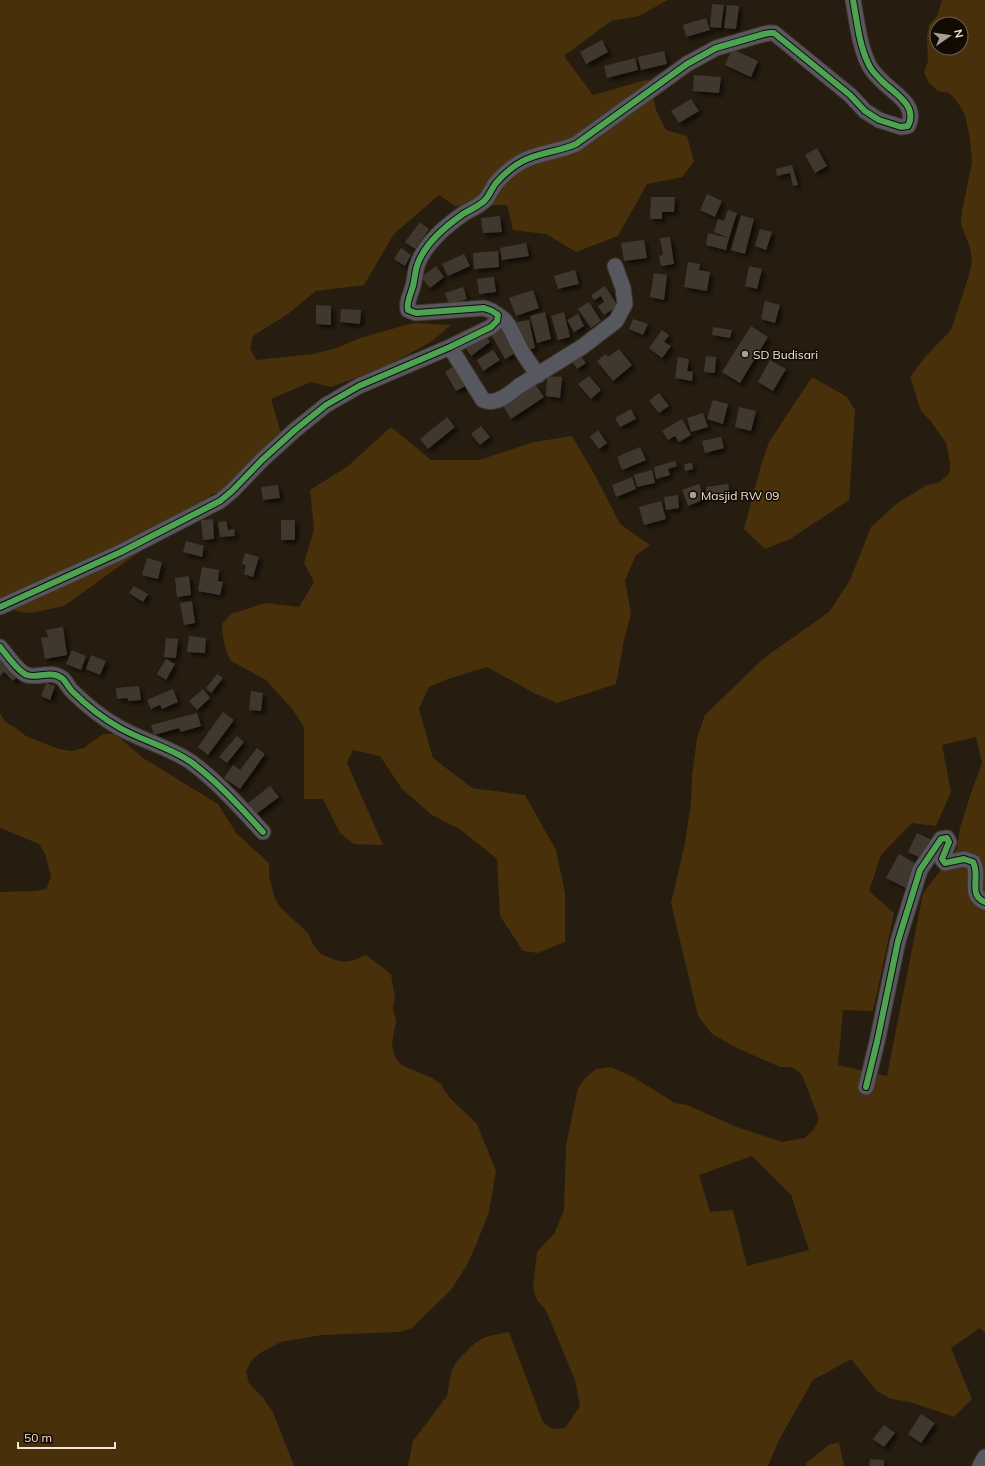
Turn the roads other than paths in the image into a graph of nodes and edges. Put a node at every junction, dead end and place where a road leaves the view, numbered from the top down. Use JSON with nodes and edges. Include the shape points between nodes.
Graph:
{"nodes":[{"id":1,"x":852,"y":0,"type":"edge"},
{"id":2,"x":615,"y":266,"type":"dead end"},
{"id":3,"x":498,"y":315,"type":"junction"},
{"id":4,"x":450,"y":347,"type":"junction"},
{"id":5,"x":538,"y":375,"type":"junction"},
{"id":6,"x":0,"y":607,"type":"edge"},
{"id":7,"x":0,"y":647,"type":"edge"},
{"id":8,"x":263,"y":832,"type":"dead end"},
{"id":9,"x":985,"y":902,"type":"edge"},
{"id":10,"x":866,"y":1087,"type":"dead end"},
{"id":11,"x":985,"y":1457,"type":"edge"},
{"id":12,"x":980,"y":1466,"type":"edge"}],
"edges":[{"from":1,"to":3,"type":"street","via":[[868,64],[888,88],[904,100],[910,110],[911,121],[908,126],[901,127],[879,120],[865,112],[850,95],[774,33],[716,48],[687,64],[576,144],[528,159],[506,172],[486,198],[441,231],[425,250],[415,274],[408,310],[416,313],[484,308]]},
{"from":2,"to":5,"type":"street","via":[[623,288],[625,304],[616,321],[582,347]]},
{"from":3,"to":4,"type":"street","via":[[492,327]]},
{"from":3,"to":5,"type":"street","via":[[508,324],[518,345]]},
{"from":4,"to":5,"type":"street","via":[[483,400],[488,402],[510,394]]},
{"from":4,"to":6,"type":"street","via":[[359,386],[326,405],[295,430],[220,501],[121,552]]},
{"from":7,"to":8,"type":"street","via":[[20,670],[29,676],[50,674],[62,678],[70,690],[121,729],[174,752],[190,762],[219,787]]},
{"from":9,"to":10,"type":"street","via":[[980,900],[976,893],[977,870],[973,862],[964,858],[943,862],[942,855],[949,842],[947,838],[941,839],[920,870],[898,941]]},
{"from":11,"to":12,"type":"street"}]}
